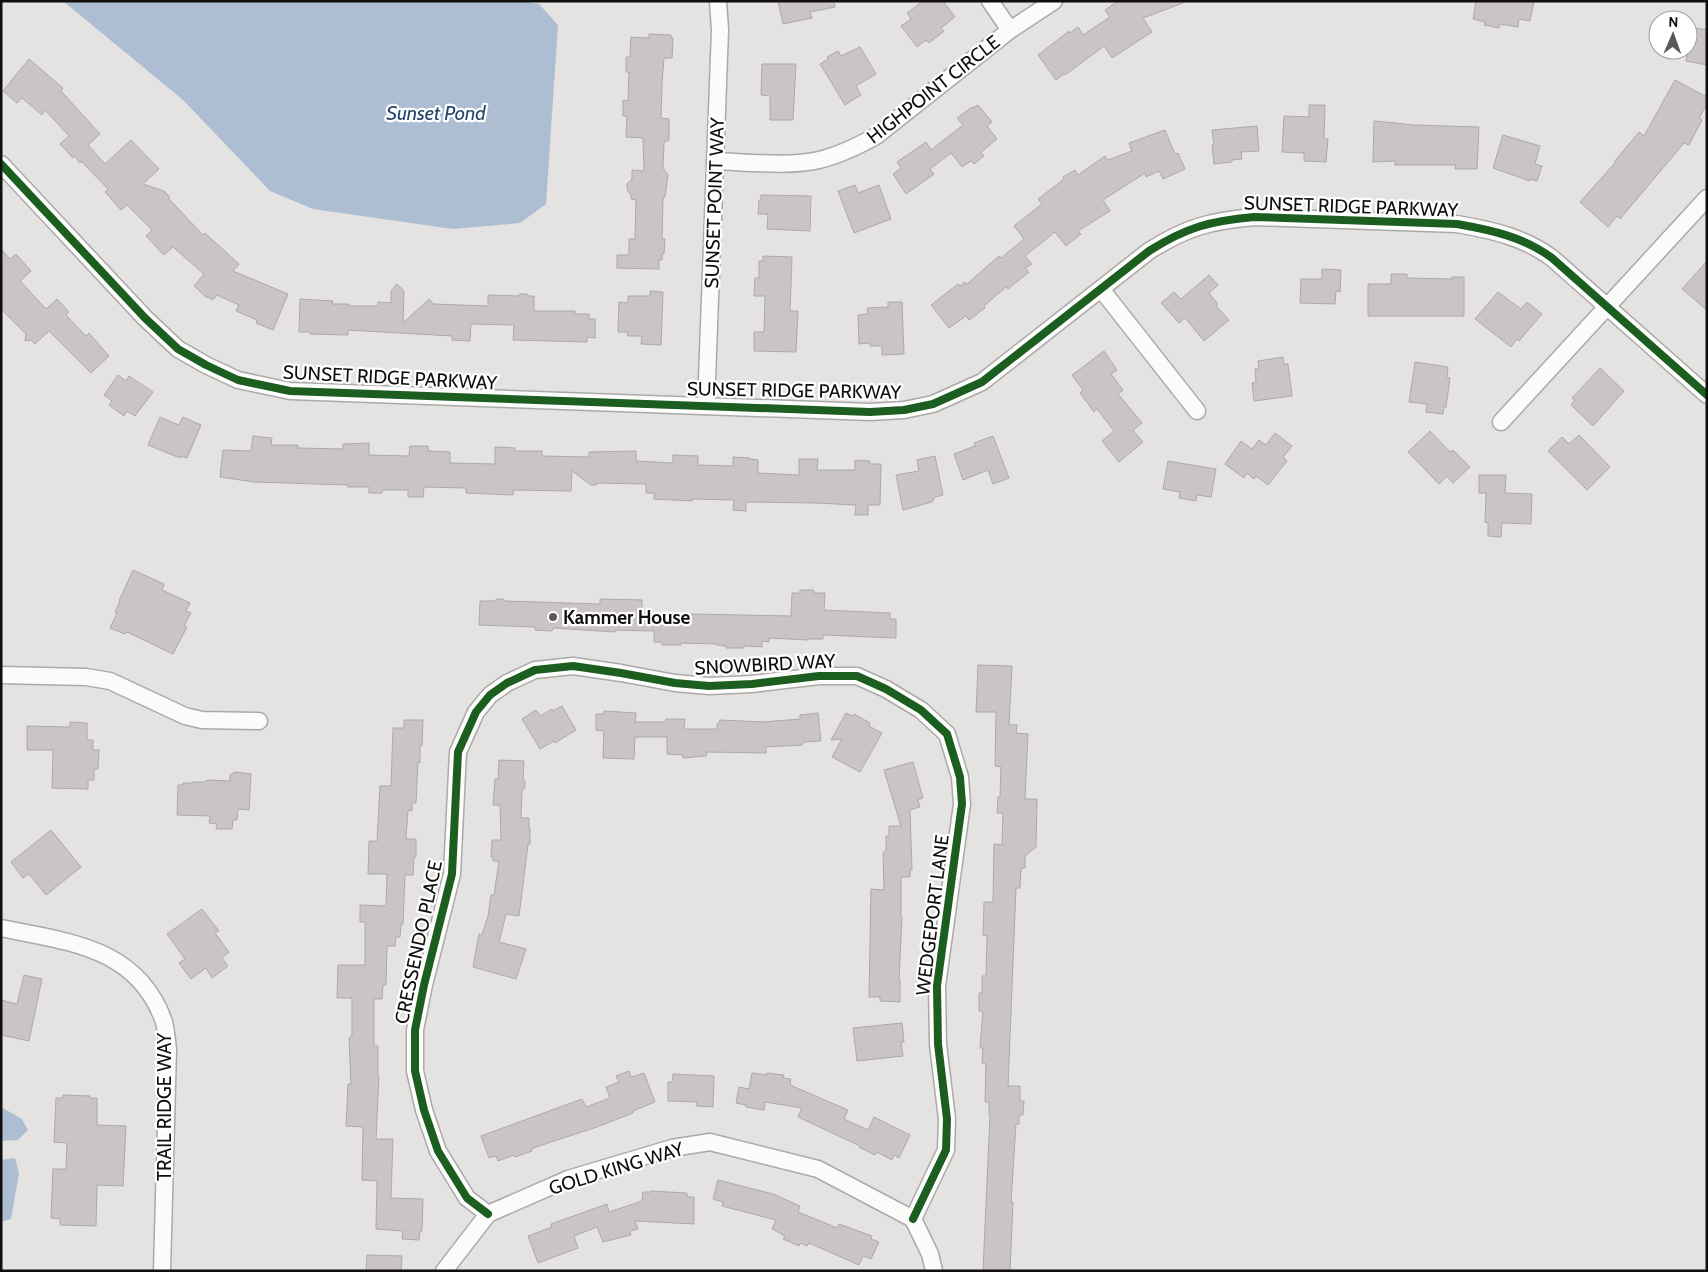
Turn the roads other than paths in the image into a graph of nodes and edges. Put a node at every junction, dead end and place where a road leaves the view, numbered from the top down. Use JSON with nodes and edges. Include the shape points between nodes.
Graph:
{"nodes":[{"id":1,"x":718,"y":1,"type":"edge"},
{"id":2,"x":990,"y":1,"type":"edge"},
{"id":3,"x":1054,"y":1,"type":"edge"},
{"id":4,"x":1010,"y":30,"type":"junction"},
{"id":5,"x":715,"y":160,"type":"junction"},
{"id":6,"x":1,"y":164,"type":"edge"},
{"id":7,"x":1707,"y":198,"type":"edge"},
{"id":8,"x":1101,"y":288,"type":"junction"},
{"id":9,"x":1608,"y":306,"type":"junction"},
{"id":10,"x":1707,"y":395,"type":"edge"},
{"id":11,"x":706,"y":406,"type":"junction"},
{"id":12,"x":1197,"y":411,"type":"dead end"},
{"id":13,"x":1501,"y":422,"type":"dead end"},
{"id":14,"x":1,"y":675,"type":"edge"},
{"id":15,"x":490,"y":694,"type":"joint"},
{"id":16,"x":921,"y":710,"type":"joint"},
{"id":17,"x":259,"y":721,"type":"dead end"},
{"id":18,"x":1,"y":928,"type":"edge"},
{"id":19,"x":488,"y":1214,"type":"junction"},
{"id":20,"x":913,"y":1219,"type":"junction"},
{"id":21,"x":162,"y":1271,"type":"edge"},
{"id":22,"x":444,"y":1271,"type":"edge"},
{"id":23,"x":934,"y":1271,"type":"edge"}],
"edges":[{"from":1,"to":5,"type":"street","name":"SUNSET POINT WAY","via":[[720,30]]},
{"from":2,"to":4,"type":"street"},
{"from":3,"to":4,"type":"street","name":"HIGHPOINT CIRCLE"},
{"from":4,"to":5,"type":"street","name":"HIGHPOINT CIRCLE","via":[[876,136],[846,151],[794,163]]},
{"from":5,"to":11,"type":"street","name":"SUNSET POINT WAY"},
{"from":6,"to":11,"type":"street","name":"SUNSET RIDGE PARKWAY","via":[[178,349],[238,380],[290,391]]},
{"from":7,"to":9,"type":"street"},
{"from":8,"to":9,"type":"street","name":"SUNSET RIDGE PARKWAY","via":[[1170,238],[1222,220],[1254,217],[1380,221],[1457,224],[1514,237],[1538,248]]},
{"from":8,"to":11,"type":"street","name":"SUNSET RIDGE PARKWAY","via":[[982,382],[933,404],[870,412]]},
{"from":8,"to":12,"type":"street"},
{"from":9,"to":10,"type":"street","name":"SUNSET RIDGE PARKWAY"},
{"from":9,"to":13,"type":"street"},
{"from":14,"to":17,"type":"street","via":[[86,677],[110,681],[185,716],[202,720]]},
{"from":15,"to":16,"type":"street","name":"SNOWBIRD WAY","via":[[536,670],[573,666],[709,686],[819,676],[857,676]]},
{"from":15,"to":19,"type":"street","name":"CRESSENDO PLACE","via":[[476,712],[458,752],[452,874],[415,1030],[415,1071],[438,1151],[467,1198]]},
{"from":16,"to":20,"type":"street","name":"WEDGEPORT LANE","via":[[947,734],[960,777],[962,804],[937,986],[938,1044],[947,1119],[946,1150]]},
{"from":18,"to":21,"type":"street","name":"TRAIL RIDGE WAY","via":[[101,952],[140,980],[155,1001],[164,1024],[168,1048]]},
{"from":19,"to":20,"type":"street","name":"GOLD KING WAY","via":[[568,1179],[672,1148],[710,1142],[818,1169]]},
{"from":19,"to":22,"type":"street"},
{"from":20,"to":23,"type":"street","via":[[930,1254]]}]}
